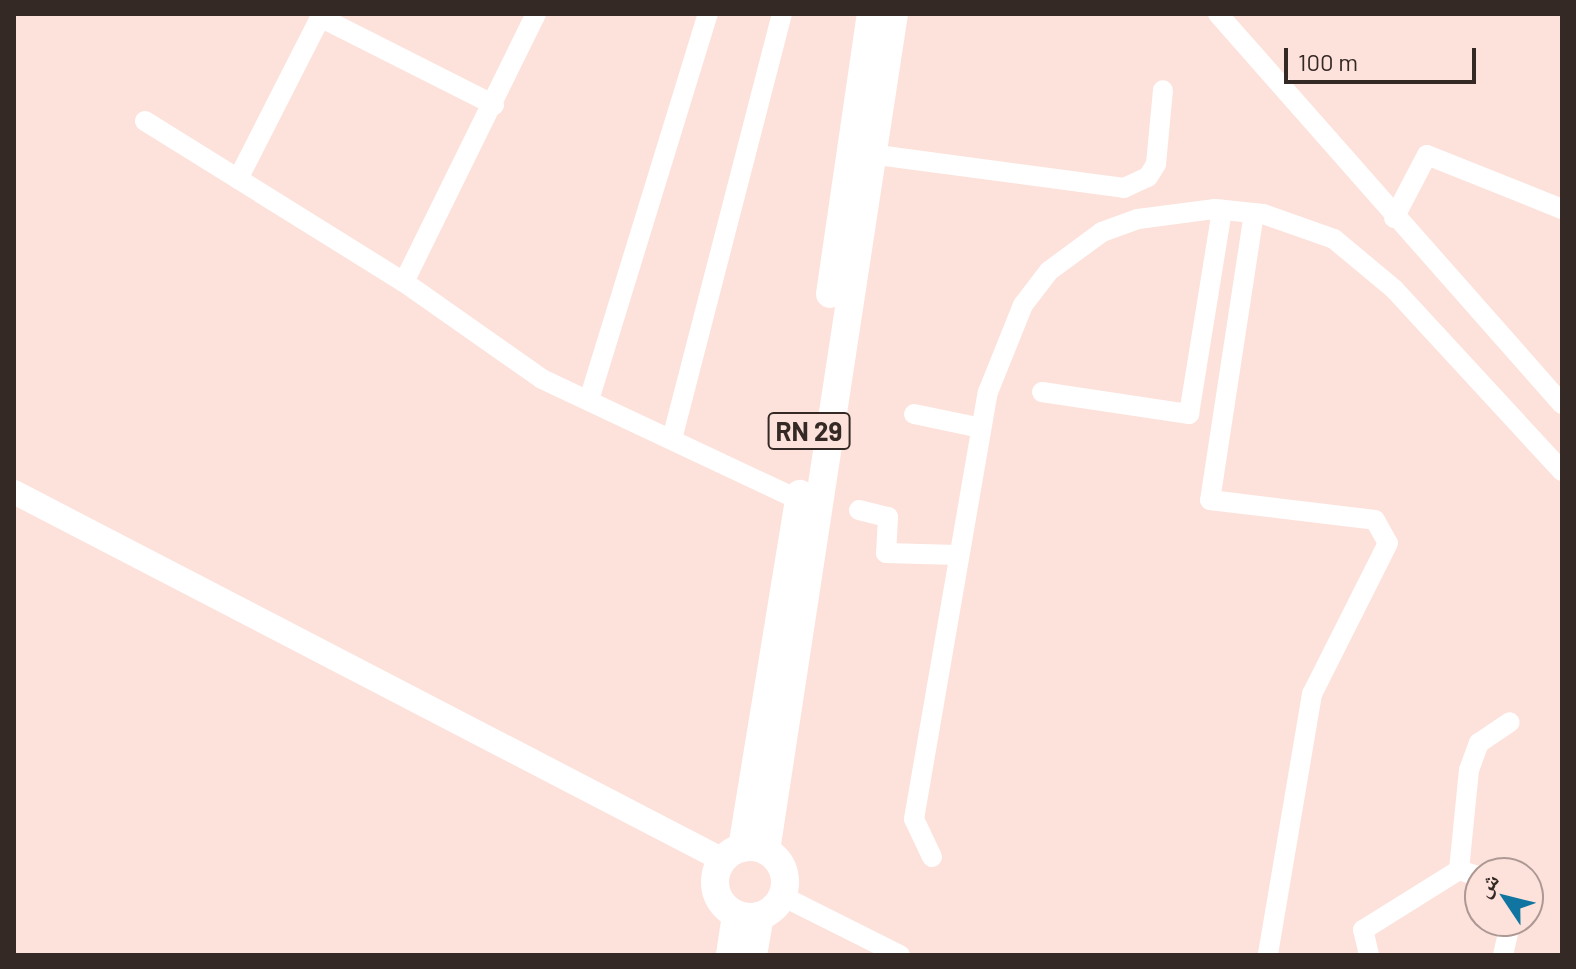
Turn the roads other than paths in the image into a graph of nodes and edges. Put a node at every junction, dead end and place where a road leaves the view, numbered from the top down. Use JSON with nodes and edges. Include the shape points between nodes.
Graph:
{"nodes":[{"id":1,"x":536,"y":14,"type":"edge"},
{"id":2,"x":708,"y":14,"type":"edge"},
{"id":3,"x":782,"y":14,"type":"edge"},
{"id":4,"x":871,"y":14,"type":"edge"},
{"id":5,"x":894,"y":14,"type":"edge"},
{"id":6,"x":1218,"y":14,"type":"edge"},
{"id":7,"x":321,"y":16,"type":"edge"},
{"id":8,"x":1163,"y":90,"type":"dead end"},
{"id":9,"x":494,"y":105,"type":"junction"},
{"id":10,"x":145,"y":121,"type":"dead end"},
{"id":11,"x":870,"y":154,"type":"junction"},
{"id":12,"x":238,"y":179,"type":"junction"},
{"id":13,"x":1562,"y":209,"type":"edge"},
{"id":14,"x":1222,"y":210,"type":"junction"},
{"id":15,"x":1254,"y":213,"type":"junction"},
{"id":16,"x":1394,"y":218,"type":"junction"},
{"id":17,"x":404,"y":282,"type":"junction"},
{"id":18,"x":1042,"y":392,"type":"dead end"},
{"id":19,"x":589,"y":400,"type":"junction"},
{"id":20,"x":1562,"y":404,"type":"edge"},
{"id":21,"x":914,"y":414,"type":"dead end"},
{"id":22,"x":981,"y":428,"type":"junction"},
{"id":23,"x":672,"y":439,"type":"junction"},
{"id":24,"x":1562,"y":471,"type":"edge"},
{"id":25,"x":14,"y":492,"type":"edge"},
{"id":26,"x":799,"y":500,"type":"junction"},
{"id":27,"x":859,"y":510,"type":"dead end"},
{"id":28,"x":956,"y":562,"type":"junction"},
{"id":29,"x":1510,"y":722,"type":"dead end"},
{"id":30,"x":744,"y":853,"type":"junction"},
{"id":31,"x":932,"y":857,"type":"dead end"},
{"id":32,"x":1459,"y":870,"type":"junction"},
{"id":33,"x":1464,"y":872,"type":"edge"},
{"id":34,"x":782,"y":896,"type":"junction"},
{"id":35,"x":748,"y":916,"type":"junction"},
{"id":36,"x":730,"y":955,"type":"edge"},
{"id":37,"x":753,"y":955,"type":"edge"},
{"id":38,"x":900,"y":955,"type":"edge"},
{"id":39,"x":1268,"y":955,"type":"edge"},
{"id":40,"x":1369,"y":955,"type":"edge"}],
"edges":[{"from":1,"to":9,"type":"street"},
{"from":2,"to":19,"type":"street"},
{"from":3,"to":23,"type":"street"},
{"from":4,"to":26,"type":"highway","number":"RN 29"},
{"from":5,"to":11,"type":"highway"},
{"from":6,"to":16,"type":"street"},
{"from":7,"to":9,"type":"street"},
{"from":7,"to":12,"type":"street"},
{"from":8,"to":11,"type":"street","via":[[1156,164],[1148,177],[1124,188]]},
{"from":9,"to":17,"type":"street"},
{"from":10,"to":12,"type":"street"},
{"from":11,"to":30,"type":"highway"},
{"from":12,"to":17,"type":"street"},
{"from":13,"to":16,"type":"street","via":[[1427,155]]},
{"from":14,"to":15,"type":"street"},
{"from":14,"to":18,"type":"street","via":[[1189,414]]},
{"from":14,"to":22,"type":"street","via":[[1138,219],[1102,232],[1049,271],[1006,335]]},
{"from":15,"to":24,"type":"street","via":[[1334,239],[1363,260]]},
{"from":15,"to":39,"type":"street","via":[[1210,500],[1375,520],[1388,543],[1312,694]]},
{"from":16,"to":20,"type":"street"},
{"from":17,"to":19,"type":"street","via":[[542,379]]},
{"from":19,"to":23,"type":"street"},
{"from":21,"to":22,"type":"street"},
{"from":22,"to":28,"type":"street"},
{"from":23,"to":26,"type":"street"},
{"from":25,"to":30,"type":"main road"},
{"from":26,"to":30,"type":"highway","number":"RN 29"},
{"from":27,"to":28,"type":"street","via":[[888,517],[886,553]]},
{"from":28,"to":31,"type":"street","via":[[914,819]]},
{"from":29,"to":32,"type":"street","via":[[1479,743],[1469,770]]},
{"from":30,"to":34,"type":"highway","via":[[782,867]]},
{"from":30,"to":35,"type":"highway","via":[[715,891]]},
{"from":32,"to":33,"type":"street"},
{"from":32,"to":40,"type":"street","via":[[1363,930]]},
{"from":34,"to":35,"type":"highway"},
{"from":34,"to":38,"type":"street"},
{"from":35,"to":36,"type":"highway"},
{"from":35,"to":37,"type":"highway"}]}
